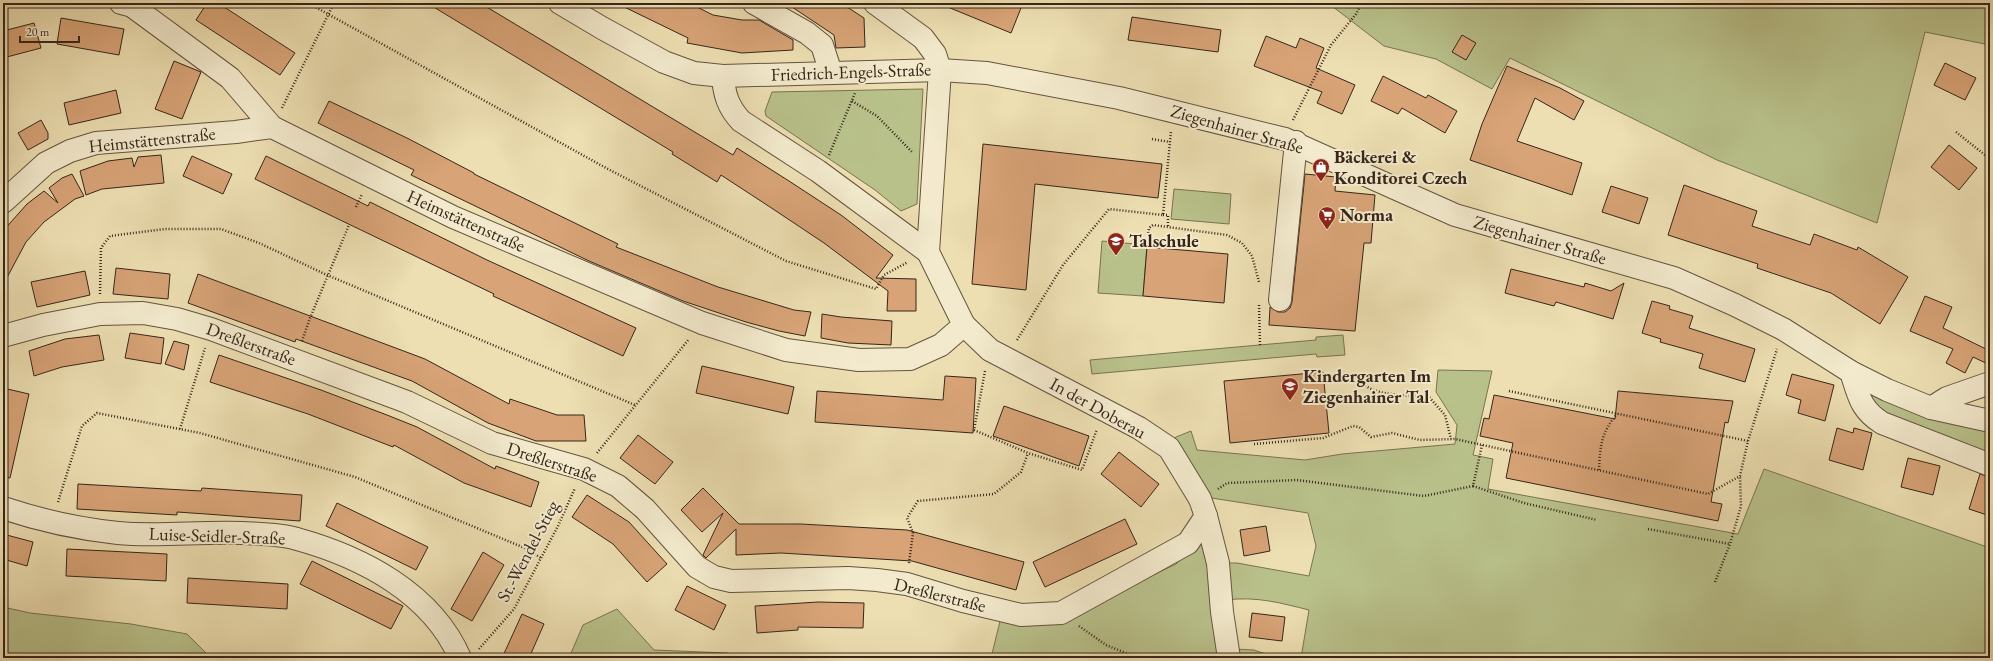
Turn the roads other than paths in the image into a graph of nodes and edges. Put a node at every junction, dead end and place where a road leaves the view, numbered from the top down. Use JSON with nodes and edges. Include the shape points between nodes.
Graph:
{"nodes":[{"id":1,"x":121,"y":3,"type":"edge"},
{"id":2,"x":560,"y":3,"type":"edge"},
{"id":3,"x":754,"y":3,"type":"edge"},
{"id":4,"x":875,"y":3,"type":"edge"},
{"id":5,"x":940,"y":70,"type":"junction"},
{"id":6,"x":831,"y":73,"type":"junction"},
{"id":7,"x":723,"y":76,"type":"junction"},
{"id":8,"x":272,"y":127,"type":"junction"},
{"id":9,"x":1294,"y":132,"type":"junction"},
{"id":10,"x":3,"y":202,"type":"edge"},
{"id":11,"x":928,"y":252,"type":"junction"},
{"id":12,"x":1269,"y":300,"type":"road end"},
{"id":13,"x":964,"y":325,"type":"junction"},
{"id":14,"x":3,"y":336,"type":"edge"},
{"id":15,"x":1851,"y":372,"type":"junction"},
{"id":16,"x":1990,"y":383,"type":"edge"},
{"id":17,"x":1931,"y":408,"type":"junction"},
{"id":18,"x":1990,"y":421,"type":"edge"},
{"id":19,"x":1990,"y":465,"type":"edge"},
{"id":20,"x":1203,"y":507,"type":"junction"},
{"id":21,"x":3,"y":508,"type":"edge"},
{"id":22,"x":468,"y":655,"type":"edge"},
{"id":23,"x":1229,"y":658,"type":"edge"}],
"edges":[{"from":1,"to":8,"type":"street","via":[[132,6],[230,78]]},
{"from":2,"to":7,"type":"street","name":"Friedrich-Engels-Straße","via":[[664,62],[694,73]]},
{"from":3,"to":6,"type":"street","via":[[807,33],[822,45]]},
{"from":4,"to":5,"type":"street","via":[[923,38],[935,54]]},
{"from":5,"to":6,"type":"street","name":"Friedrich-Engels-Straße"},
{"from":5,"to":9,"type":"street","name":"Ziegenhainer Straße","via":[[987,73]]},
{"from":5,"to":11,"type":"street","name":"Friedrich-Engels-Straße"},
{"from":6,"to":7,"type":"street","name":"Friedrich-Engels-Straße"},
{"from":7,"to":11,"type":"street","via":[[724,94],[731,111],[741,121],[818,171]]},
{"from":8,"to":10,"type":"street","name":"Heimstättenstraße","via":[[96,143],[70,151],[46,163]]},
{"from":8,"to":13,"type":"street","name":"Heimstättenstraße","via":[[452,217],[702,323],[786,350],[859,360],[910,359],[941,345]]},
{"from":9,"to":12,"type":"street"},
{"from":9,"to":15,"type":"street","name":"Ziegenhainer Straße","via":[[1455,215],[1674,278],[1736,305],[1783,330]]},
{"from":11,"to":13,"type":"street"},
{"from":13,"to":20,"type":"street","name":"In der Doberau","via":[[990,350],[1139,428],[1169,448]]},
{"from":14,"to":20,"type":"street","name":"Dreßlerstraße","via":[[100,314],[143,313],[211,329],[407,402],[492,443],[584,469],[618,486],[645,509],[697,566],[714,577],[731,581],[848,578],[907,584],[1021,615],[1061,612],[1188,543]]},
{"from":15,"to":17,"type":"street","name":"Ziegenhainer Straße"},
{"from":15,"to":19,"type":"street","via":[[1862,404],[1870,415]]},
{"from":16,"to":17,"type":"street","via":[[1947,398]]},
{"from":17,"to":18,"type":"street","name":"Ziegenhainer Straße"},
{"from":20,"to":23,"type":"street","name":"In der Doberau","via":[[1218,563]]},
{"from":21,"to":22,"type":"street","name":"Luise-Seidler-Straße","via":[[52,521],[119,533],[243,533],[296,539],[365,564],[423,604],[453,642]]}]}
